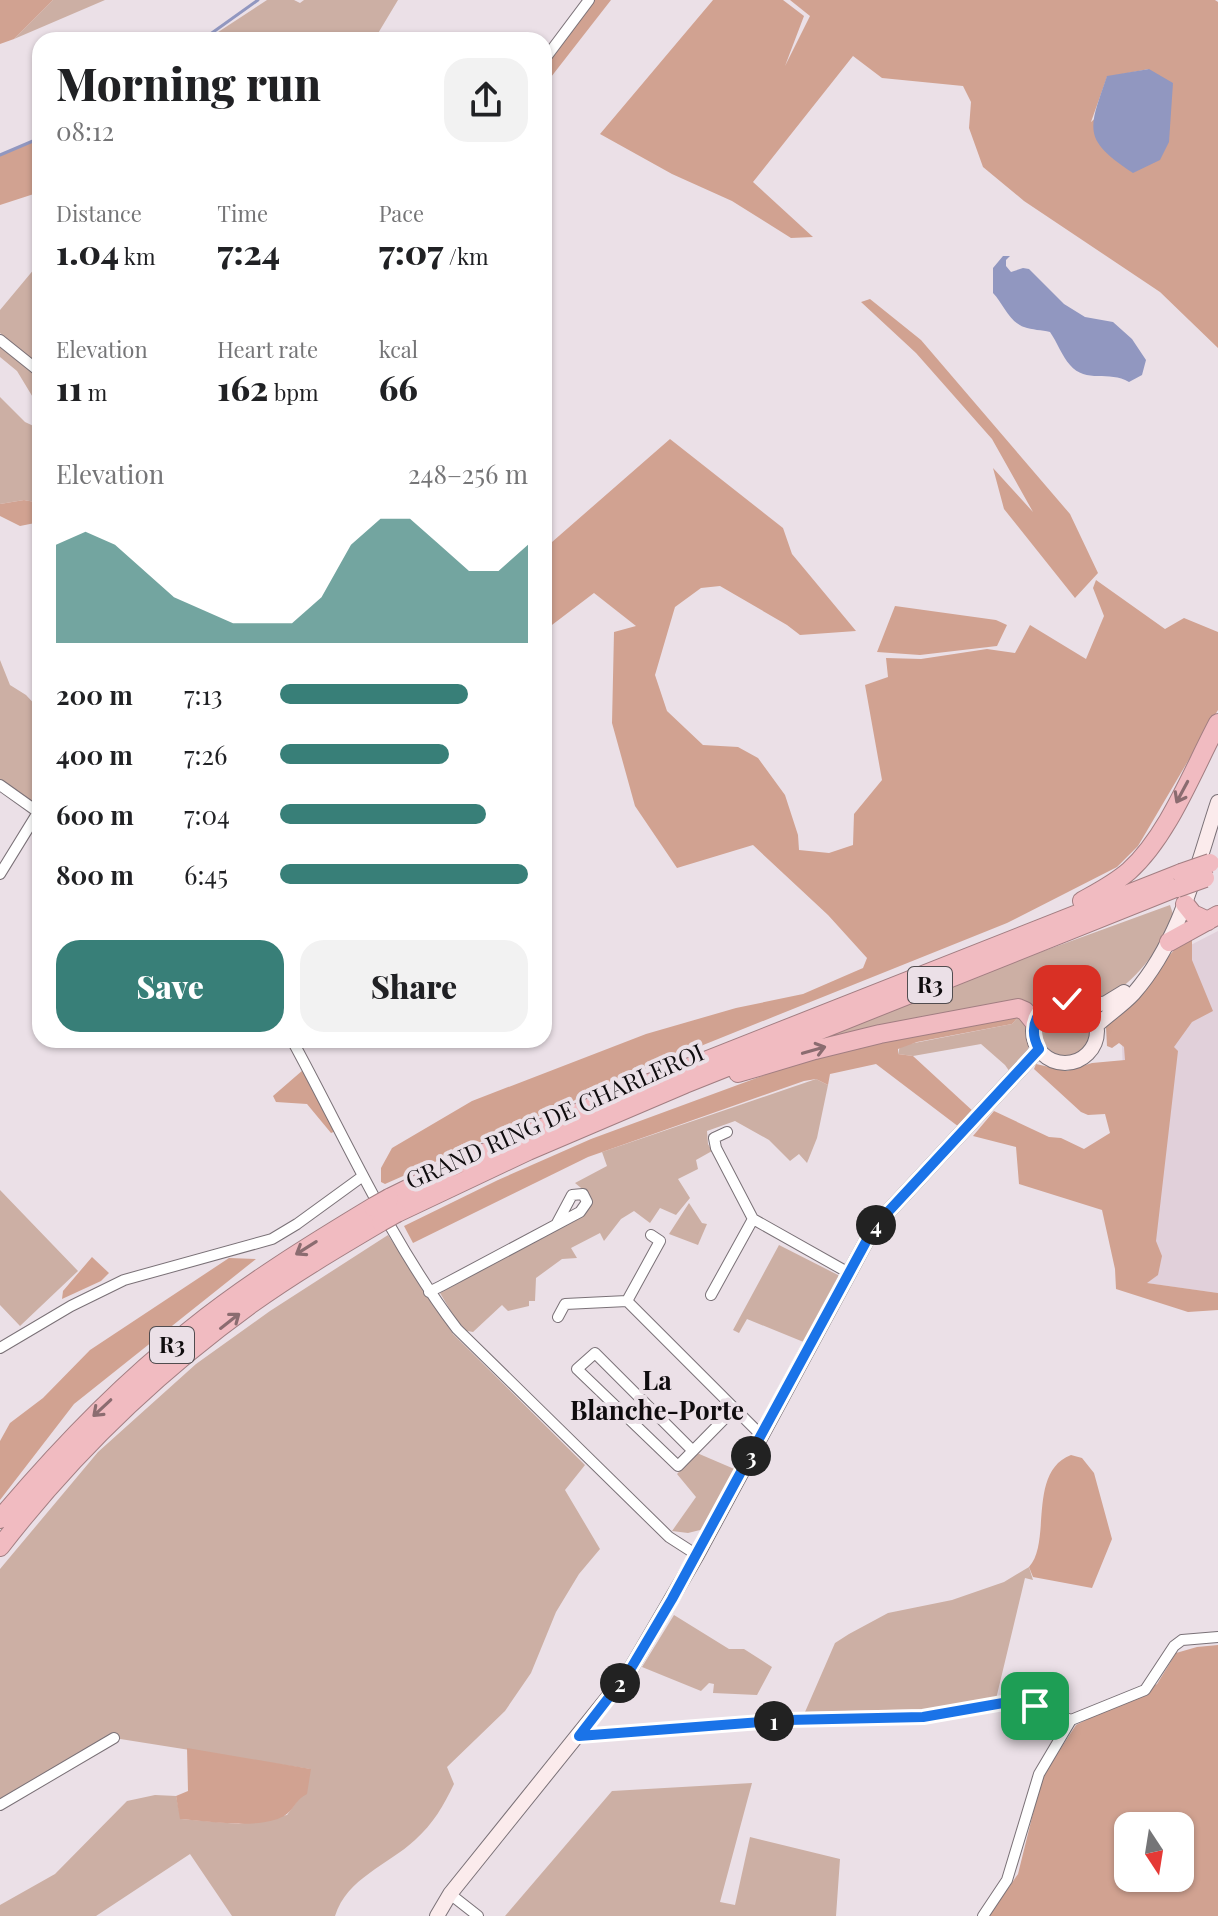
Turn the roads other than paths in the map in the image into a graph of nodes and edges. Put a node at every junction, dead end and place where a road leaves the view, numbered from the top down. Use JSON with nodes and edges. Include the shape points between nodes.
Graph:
{"nodes":[{"id":1,"x":589,"y":0,"type":"edge"},
{"id":2,"x":552,"y":49,"type":"edge"},
{"id":3,"x":0,"y":340,"type":"edge"},
{"id":4,"x":32,"y":366,"type":"edge"},
{"id":5,"x":1218,"y":724,"type":"edge"},
{"id":6,"x":0,"y":785,"type":"edge"},
{"id":7,"x":1218,"y":802,"type":"edge"},
{"id":8,"x":32,"y":806,"type":"edge"},
{"id":9,"x":32,"y":821,"type":"edge"},
{"id":10,"x":1213,"y":869,"type":"edge"},
{"id":11,"x":0,"y":874,"type":"edge"},
{"id":12,"x":1181,"y":888,"type":"junction"},
{"id":13,"x":1064,"y":918,"type":"junction"},
{"id":14,"x":1213,"y":918,"type":"edge"},
{"id":15,"x":1169,"y":942,"type":"junction"},
{"id":16,"x":1146,"y":974,"type":"junction"},
{"id":17,"x":1086,"y":1007,"type":"junction"},
{"id":18,"x":1034,"y":1022,"type":"junction"},
{"id":19,"x":1097,"y":1025,"type":"junction"},
{"id":20,"x":296,"y":1048,"type":"edge"},
{"id":21,"x":1039,"y":1049,"type":"junction"},
{"id":22,"x":685,"y":1084,"type":"junction"},
{"id":23,"x":727,"y":1132,"type":"dead end"},
{"id":24,"x":363,"y":1176,"type":"junction"},
{"id":25,"x":385,"y":1210,"type":"junction"},
{"id":26,"x":753,"y":1219,"type":"junction"},
{"id":27,"x":556,"y":1225,"type":"dead end"},
{"id":28,"x":651,"y":1235,"type":"dead end"},
{"id":29,"x":849,"y":1273,"type":"junction"},
{"id":30,"x":429,"y":1292,"type":"junction"},
{"id":31,"x":711,"y":1295,"type":"dead end"},
{"id":32,"x":627,"y":1301,"type":"junction"},
{"id":33,"x":558,"y":1317,"type":"dead end"},
{"id":34,"x":0,"y":1348,"type":"edge"},
{"id":35,"x":734,"y":1409,"type":"junction"},
{"id":36,"x":762,"y":1436,"type":"junction"},
{"id":37,"x":692,"y":1450,"type":"junction"},
{"id":38,"x":0,"y":1519,"type":"edge"},
{"id":39,"x":0,"y":1547,"type":"edge"},
{"id":40,"x":697,"y":1555,"type":"junction"},
{"id":41,"x":1218,"y":1637,"type":"edge"},
{"id":42,"x":1071,"y":1720,"type":"junction"},
{"id":43,"x":579,"y":1736,"type":"junction"},
{"id":44,"x":114,"y":1738,"type":"dead end"},
{"id":45,"x":0,"y":1805,"type":"edge"},
{"id":46,"x":450,"y":1894,"type":"junction"},
{"id":47,"x":437,"y":1916,"type":"edge"},
{"id":48,"x":478,"y":1916,"type":"edge"},
{"id":49,"x":983,"y":1916,"type":"edge"}],
"edges":[{"from":1,"to":2,"type":"street"},
{"from":3,"to":4,"type":"street"},
{"from":5,"to":13,"type":"highway","one_way":true,"via":[[1147,851],[1131,870],[1080,901]]},
{"from":6,"to":8,"type":"street"},
{"from":7,"to":12,"type":"street"},
{"from":9,"to":11,"type":"street"},
{"from":10,"to":12,"type":"highway","name":"GRAND RING DE CHARLEROI","number":"R3","bridge":true},
{"from":12,"to":13,"type":"highway","name":"GRAND RING DE CHARLEROI","number":"R3"},
{"from":12,"to":14,"type":"highway","via":[[1193,914]]},
{"from":12,"to":15,"type":"street"},
{"from":12,"to":22,"type":"highway","name":"GRAND RING DE CHARLEROI","number":"R3"},
{"from":13,"to":25,"type":"highway","name":"GRAND RING DE CHARLEROI","number":"R3","via":[[595,1105],[458,1164]]},
{"from":14,"to":15,"type":"highway"},
{"from":15,"to":16,"type":"street"},
{"from":16,"to":17,"type":"street","via":[[1106,1003]]},
{"from":16,"to":19,"type":"street","via":[[1134,993]]},
{"from":17,"to":18,"type":"street","via":[[1056,1000]]},
{"from":17,"to":19,"type":"street"},
{"from":18,"to":21,"type":"street"},
{"from":22,"to":18,"type":"highway","one_way":true,"via":[[968,1016],[1018,1008]]},
{"from":19,"to":21,"type":"street","via":[[1094,1045],[1078,1060],[1056,1062]]},
{"from":20,"to":24,"type":"street"},
{"from":21,"to":29,"type":"street","via":[[874,1227]]},
{"from":22,"to":25,"type":"highway","name":"GRAND RING DE CHARLEROI","number":"R3"},
{"from":23,"to":26,"type":"street","via":[[714,1138],[716,1148]]},
{"from":24,"to":30,"type":"street"},
{"from":24,"to":34,"type":"street","via":[[272,1239],[124,1280]]},
{"from":25,"to":38,"type":"highway","name":"GRAND RING DE CHARLEROI","number":"R3","one_way":true,"via":[[296,1254],[190,1330],[92,1418]]},
{"from":39,"to":25,"type":"highway","name":"GRAND RING DE CHARLEROI","number":"R3","one_way":true,"via":[[59,1477],[150,1386],[251,1305]]},
{"from":26,"to":29,"type":"street"},
{"from":26,"to":31,"type":"street"},
{"from":27,"to":30,"type":"street"},
{"from":28,"to":32,"type":"street","via":[[660,1241]]},
{"from":29,"to":36,"type":"street"},
{"from":30,"to":40,"type":"street","via":[[457,1329],[570,1441],[669,1537]]},
{"from":32,"to":33,"type":"street","via":[[565,1304]]},
{"from":32,"to":35,"type":"street"},
{"from":35,"to":36,"type":"street"},
{"from":35,"to":37,"type":"street"},
{"from":36,"to":40,"type":"street"},
{"from":37,"to":37,"type":"street","via":[[595,1353],[577,1369],[678,1466]]},
{"from":40,"to":43,"type":"street","via":[[630,1670]]},
{"from":41,"to":42,"type":"street","via":[[1182,1640],[1145,1690]]},
{"from":42,"to":43,"type":"street","via":[[1035,1706],[1003,1703],[923,1717],[787,1720]]},
{"from":42,"to":49,"type":"street","via":[[1039,1774],[1007,1880]]},
{"from":43,"to":46,"type":"street"},
{"from":44,"to":45,"type":"street"},
{"from":46,"to":47,"type":"street"},
{"from":46,"to":48,"type":"street"}]}
